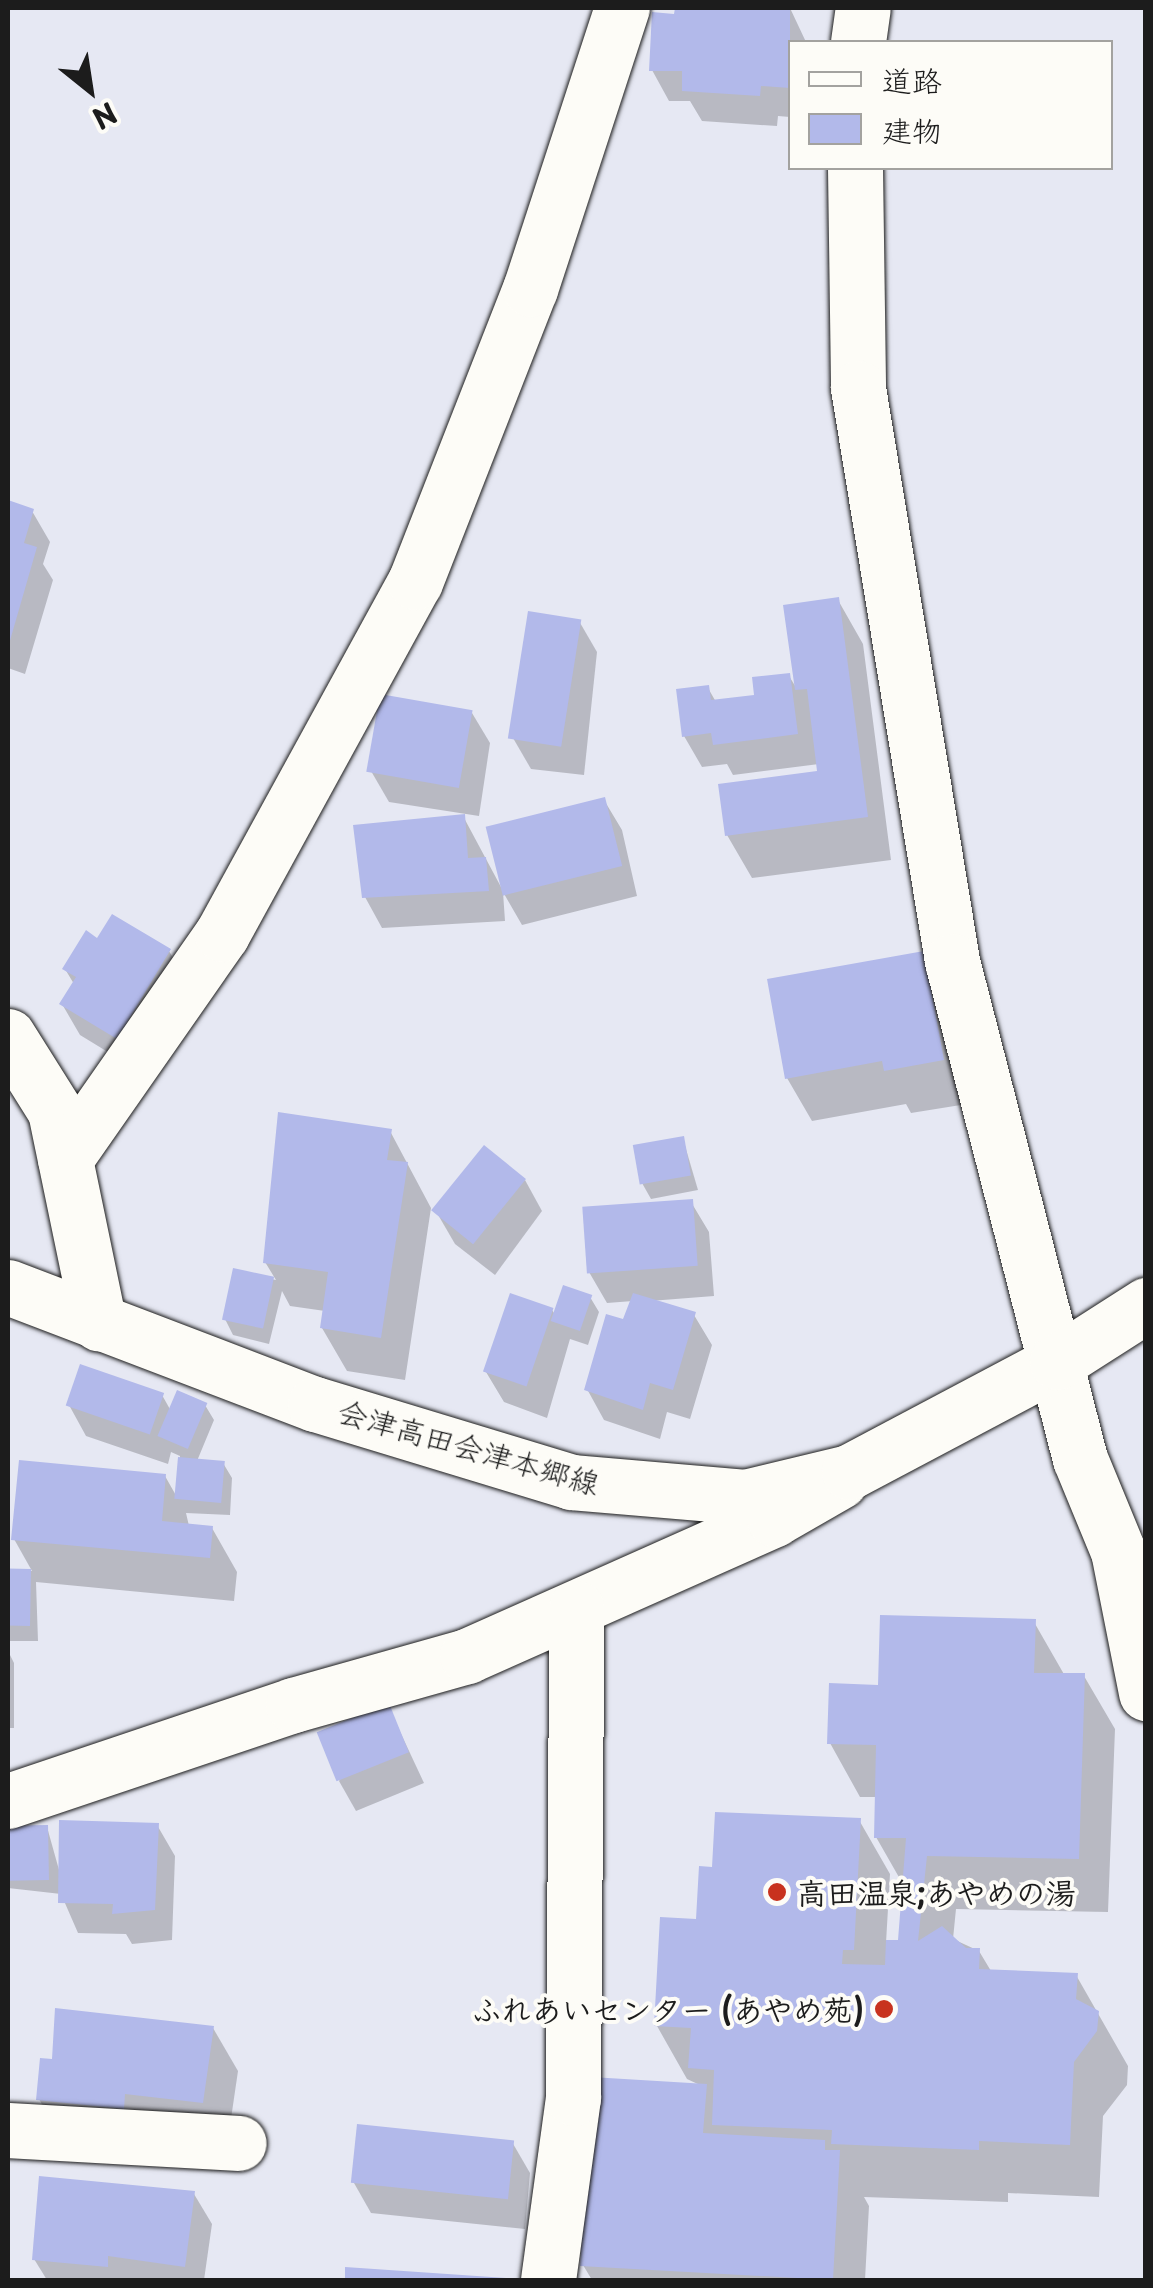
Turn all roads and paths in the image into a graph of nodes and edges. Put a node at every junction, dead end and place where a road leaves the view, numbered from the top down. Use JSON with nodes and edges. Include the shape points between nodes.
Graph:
{"nodes":[{"id":1,"x":622,"y":8,"type":"edge"},
{"id":2,"x":862,"y":8,"type":"edge"},
{"id":3,"x":858,"y":40,"type":"edge"},
{"id":4,"x":855,"y":170,"type":"edge"},
{"id":5,"x":8,"y":1036,"type":"edge"},
{"id":6,"x":65,"y":1159,"type":"junction"},
{"id":7,"x":8,"y":1287,"type":"edge"},
{"id":8,"x":1124,"y":1318,"type":"edge"},
{"id":9,"x":99,"y":1324,"type":"junction"},
{"id":10,"x":1058,"y":1362,"type":"junction"},
{"id":11,"x":982,"y":1400,"type":"junction"},
{"id":12,"x":576,"y":1608,"type":"junction"},
{"id":13,"x":1146,"y":1693,"type":"edge"},
{"id":14,"x":8,"y":1801,"type":"edge"},
{"id":15,"x":8,"y":2130,"type":"edge"},
{"id":16,"x":239,"y":2143,"type":"dead end"},
{"id":17,"x":548,"y":2280,"type":"edge"}],
"edges":[{"from":1,"to":6,"type":"street","via":[[530,289],[416,582],[222,934]]},
{"from":2,"to":3,"type":"street"},
{"from":4,"to":10,"type":"street","via":[[858,388],[948,942]]},
{"from":5,"to":6,"type":"street","via":[[55,1111]]},
{"from":6,"to":9,"type":"street"},
{"from":7,"to":9,"type":"street","name":"会津高田会津本郷線"},
{"from":8,"to":10,"type":"street","name":"会津高田会津本郷線"},
{"from":9,"to":11,"type":"street","name":"会津高田会津本郷線","via":[[315,1404],[552,1477],[657,1493],[745,1497],[848,1472]]},
{"from":10,"to":11,"type":"street","name":"会津高田会津本郷線"},
{"from":10,"to":13,"type":"street","via":[[1080,1459],[1118,1551]]},
{"from":11,"to":12,"type":"street","via":[[774,1519]]},
{"from":12,"to":14,"type":"street","via":[[467,1656],[293,1705]]},
{"from":12,"to":17,"type":"street","via":[[573,2098]]},
{"from":15,"to":16,"type":"street"}]}
